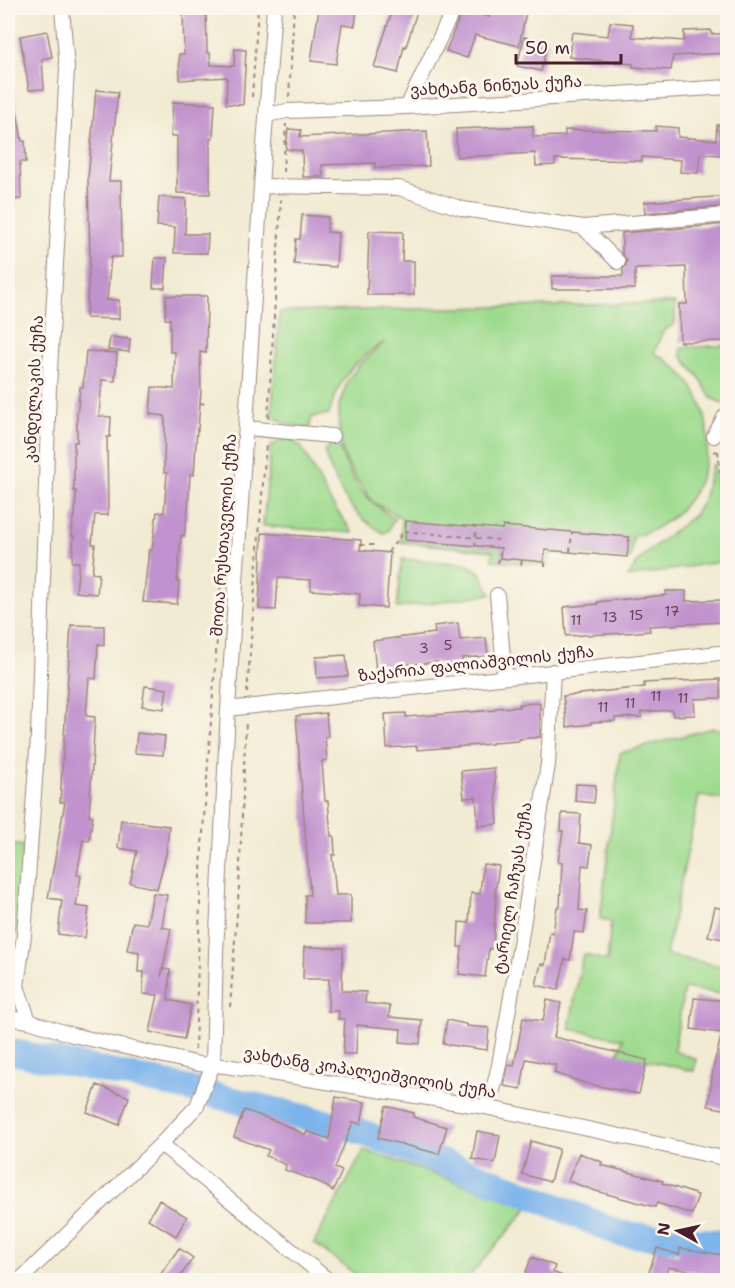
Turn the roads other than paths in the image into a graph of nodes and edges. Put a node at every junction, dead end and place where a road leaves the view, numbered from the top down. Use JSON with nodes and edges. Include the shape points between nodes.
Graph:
{"nodes":[{"id":1,"x":62,"y":8,"type":"edge"},
{"id":2,"x":274,"y":8,"type":"edge"},
{"id":3,"x":454,"y":8,"type":"edge"},
{"id":4,"x":728,"y":87,"type":"edge"},
{"id":5,"x":407,"y":107,"type":"junction"},
{"id":6,"x":266,"y":115,"type":"junction"},
{"id":7,"x":261,"y":186,"type":"junction"},
{"id":8,"x":728,"y":215,"type":"edge"},
{"id":9,"x":583,"y":227,"type":"junction"},
{"id":10,"x":618,"y":262,"type":"dead end"},
{"id":11,"x":721,"y":413,"type":"edge"},
{"id":12,"x":246,"y":428,"type":"junction"},
{"id":13,"x":332,"y":436,"type":"dead end"},
{"id":14,"x":714,"y":436,"type":"dead end"},
{"id":15,"x":497,"y":596,"type":"dead end"},
{"id":16,"x":728,"y":652,"type":"edge"},
{"id":17,"x":554,"y":671,"type":"junction"},
{"id":18,"x":505,"y":677,"type":"junction"},
{"id":19,"x":228,"y":709,"type":"junction"},
{"id":20,"x":8,"y":1018,"type":"edge"},
{"id":21,"x":28,"y":1021,"type":"junction"},
{"id":22,"x":213,"y":1064,"type":"junction"},
{"id":23,"x":485,"y":1107,"type":"junction"},
{"id":24,"x":161,"y":1144,"type":"junction"},
{"id":25,"x":728,"y":1159,"type":"edge"},
{"id":26,"x":20,"y":1281,"type":"edge"},
{"id":27,"x":328,"y":1281,"type":"edge"}],
"edges":[{"from":1,"to":21,"type":"street","name":"კანდელაკის ქუჩა","via":[[67,69],[49,387],[38,737],[17,986]]},
{"from":2,"to":6,"type":"street","name":"შოთა რუსთაველის ქუჩა"},
{"from":3,"to":5,"type":"street"},
{"from":4,"to":5,"type":"street","name":"ვახტანგ ნინუას ქუჩა"},
{"from":5,"to":6,"type":"street","name":"ვახტანგ ნინუას ქუჩა"},
{"from":6,"to":7,"type":"street","name":"შოთა რუსთაველის ქუჩა"},
{"from":7,"to":9,"type":"street","via":[[399,188],[463,209]]},
{"from":7,"to":12,"type":"street","name":"შოთა რუსთაველის ქუჩა"},
{"from":8,"to":9,"type":"street"},
{"from":9,"to":10,"type":"street"},
{"from":11,"to":14,"type":"street"},
{"from":12,"to":13,"type":"street"},
{"from":12,"to":19,"type":"street","name":"შოთა რუსთაველის ქუჩა"},
{"from":15,"to":18,"type":"street"},
{"from":16,"to":17,"type":"street","name":"ზაქარია ფალიაშვილის ქუჩა"},
{"from":17,"to":18,"type":"street","name":"ზაქარია ფალიაშვილის ქუჩა"},
{"from":17,"to":23,"type":"street","name":"ტარიელ ჩაჩუას ქუჩა","via":[[548,764],[522,934],[499,1065]]},
{"from":18,"to":19,"type":"street","name":"ზაქარია ფალიაშვილის ქუჩა"},
{"from":19,"to":22,"type":"street","name":"შოთა რუსთაველის ქუჩა"},
{"from":20,"to":21,"type":"street","name":"ვახტანგ კოპალეიშვილის ქუჩა"},
{"from":21,"to":22,"type":"street","name":"ვახტანგ კოპალეიშვილის ქუჩა","via":[[73,1035]]},
{"from":22,"to":23,"type":"street","name":"ვახტანგ კოპალეიშვილის ქუჩა"},
{"from":22,"to":24,"type":"street","name":"შოთა რუსთაველის ქუჩა","via":[[197,1106]]},
{"from":23,"to":25,"type":"street","name":"ვახტანგ კოპალეიშვილის ქუჩა"},
{"from":24,"to":26,"type":"street"},
{"from":24,"to":27,"type":"street"}]}
